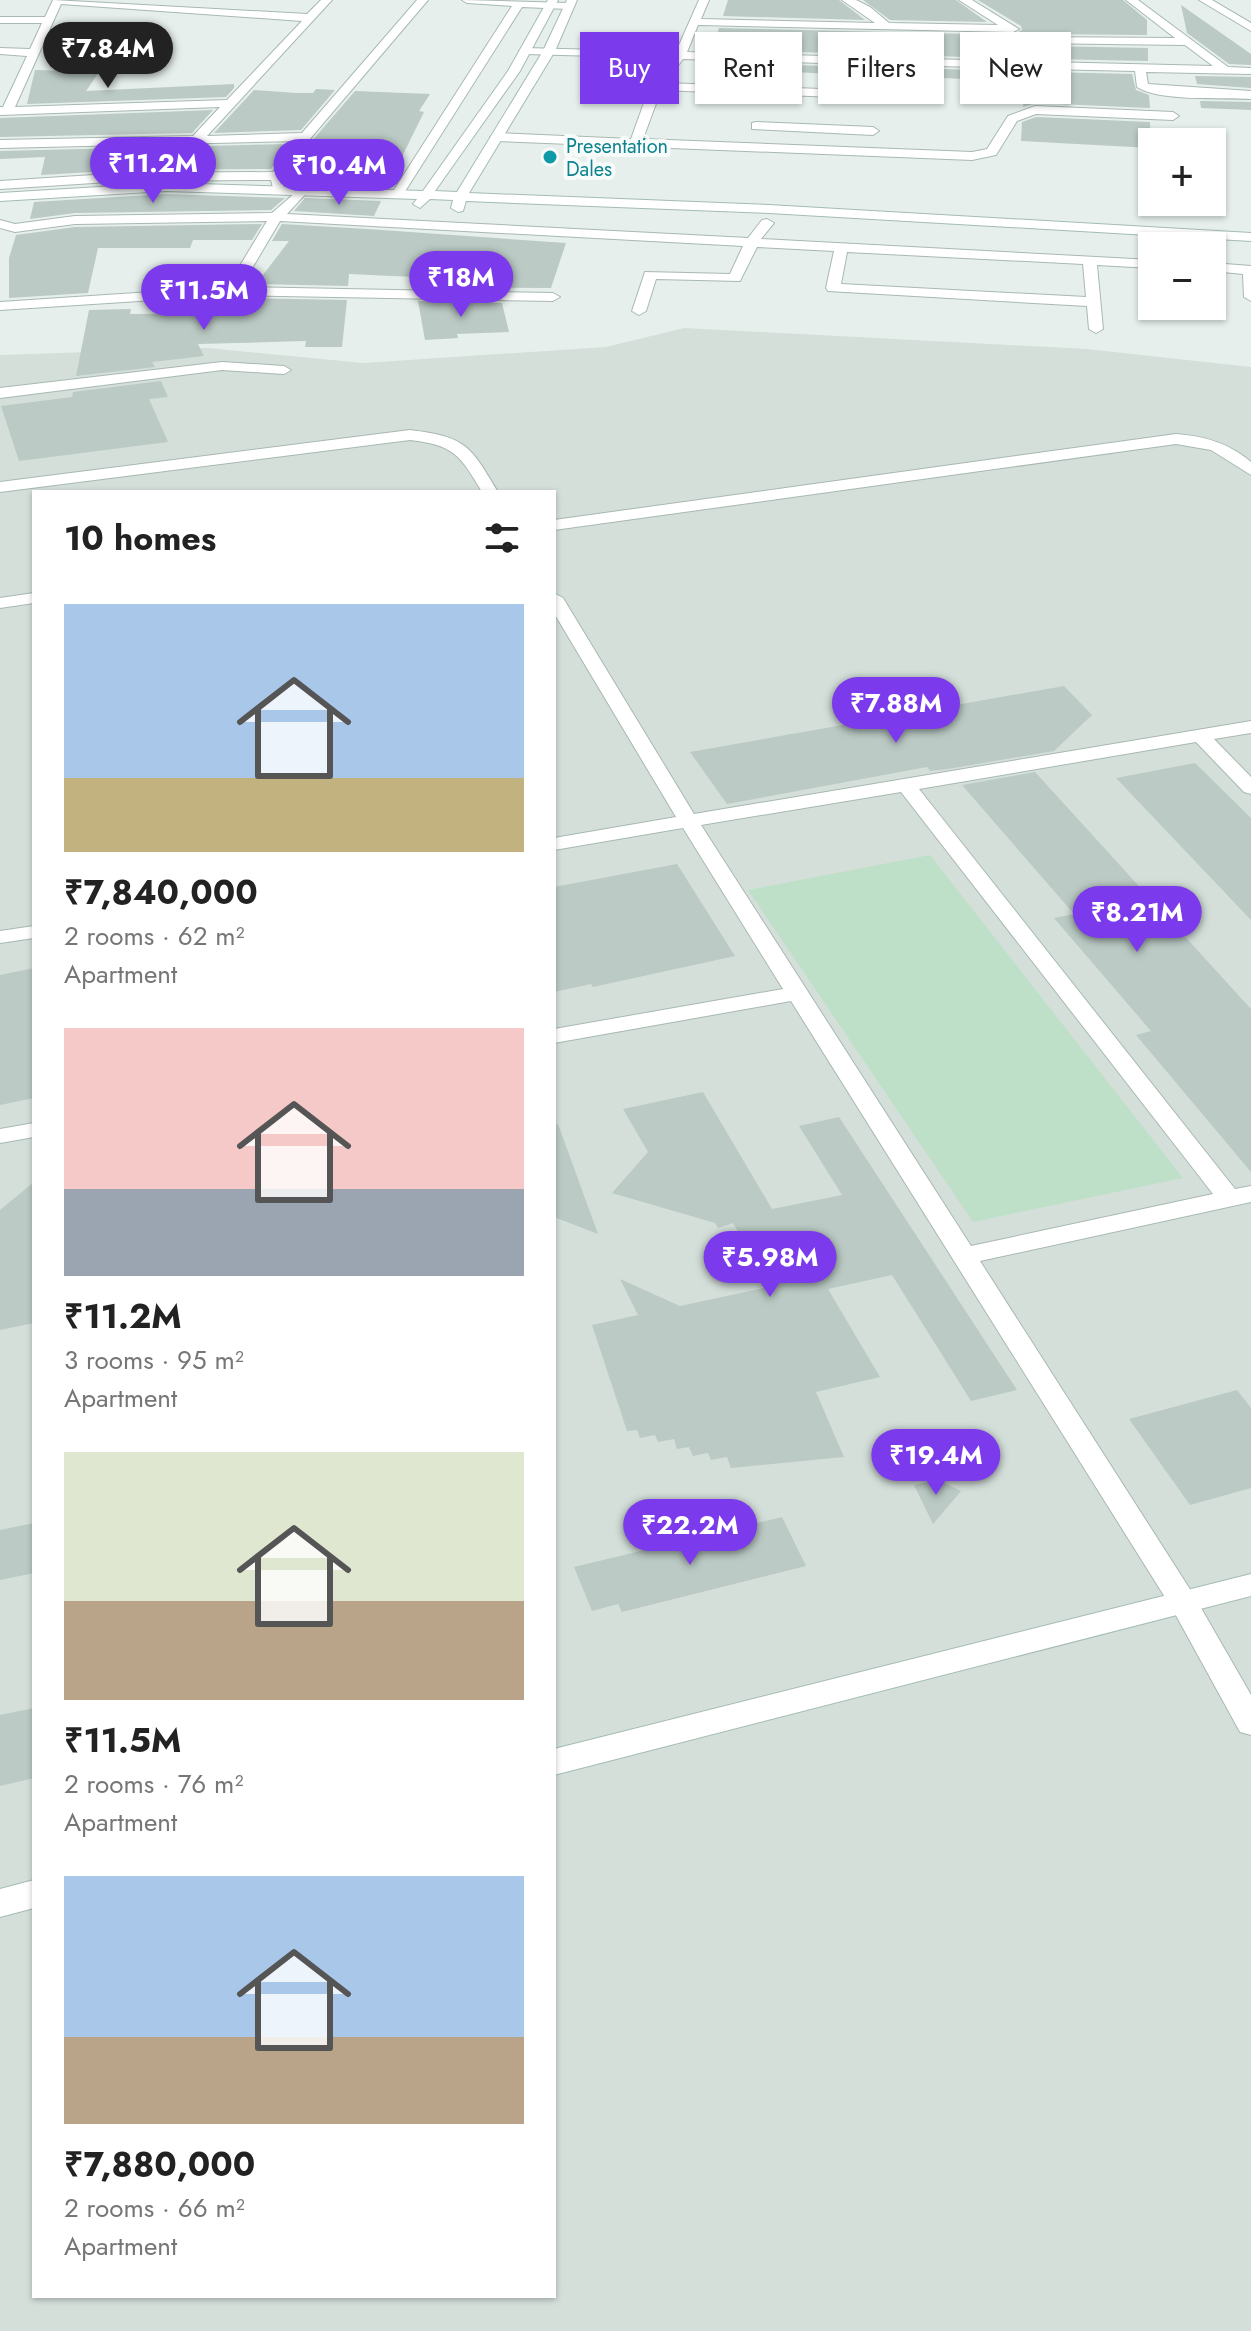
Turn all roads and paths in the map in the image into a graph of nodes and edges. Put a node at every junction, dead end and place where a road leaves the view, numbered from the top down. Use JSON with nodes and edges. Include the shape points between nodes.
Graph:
{"nodes":[{"id":1,"x":58,"y":0,"type":"edge"},
{"id":2,"x":327,"y":0,"type":"edge"},
{"id":3,"x":423,"y":0,"type":"edge"},
{"id":4,"x":467,"y":0,"type":"edge"},
{"id":5,"x":704,"y":0,"type":"edge"},
{"id":6,"x":847,"y":0,"type":"edge"},
{"id":7,"x":964,"y":0,"type":"edge"},
{"id":8,"x":1131,"y":0,"type":"edge"},
{"id":9,"x":1204,"y":0,"type":"edge"},
{"id":10,"x":551,"y":2,"type":"edge"},
{"id":11,"x":519,"y":3,"type":"junction"},
{"id":12,"x":570,"y":3,"type":"edge"},
{"id":13,"x":311,"y":18,"type":"junction"},
{"id":14,"x":0,"y":20,"type":"edge"},
{"id":15,"x":49,"y":20,"type":"junction"},
{"id":16,"x":696,"y":22,"type":"junction"},
{"id":17,"x":886,"y":26,"type":"junction"},
{"id":18,"x":1251,"y":28,"type":"edge"},
{"id":19,"x":1013,"y":29,"type":"junction"},
{"id":20,"x":1017,"y":32,"type":"edge"},
{"id":21,"x":1071,"y":41,"type":"edge"},
{"id":22,"x":1189,"y":42,"type":"junction"},
{"id":23,"x":0,"y":51,"type":"edge"},
{"id":24,"x":525,"y":51,"type":"junction"},
{"id":25,"x":549,"y":51,"type":"junction"},
{"id":26,"x":34,"y":53,"type":"junction"},
{"id":27,"x":680,"y":55,"type":"junction"},
{"id":28,"x":818,"y":58,"type":"edge"},
{"id":29,"x":1071,"y":66,"type":"edge"},
{"id":30,"x":1140,"y":68,"type":"junction"},
{"id":31,"x":1225,"y":70,"type":"junction"},
{"id":32,"x":1251,"y":71,"type":"edge"},
{"id":33,"x":679,"y":91,"type":"edge"},
{"id":34,"x":1251,"y":95,"type":"edge"},
{"id":35,"x":231,"y":103,"type":"junction"},
{"id":36,"x":649,"y":104,"type":"edge"},
{"id":37,"x":823,"y":104,"type":"edge"},
{"id":38,"x":762,"y":108,"type":"junction"},
{"id":39,"x":4,"y":110,"type":"edge"},
{"id":40,"x":1173,"y":116,"type":"dead end"},
{"id":41,"x":873,"y":131,"type":"dead end"},
{"id":42,"x":305,"y":137,"type":"junction"},
{"id":43,"x":496,"y":137,"type":"junction"},
{"id":44,"x":198,"y":138,"type":"junction"},
{"id":45,"x":0,"y":144,"type":"edge"},
{"id":46,"x":635,"y":144,"type":"junction"},
{"id":47,"x":748,"y":148,"type":"junction"},
{"id":48,"x":278,"y":183,"type":"junction"},
{"id":49,"x":0,"y":185,"type":"edge"},
{"id":50,"x":398,"y":193,"type":"junction"},
{"id":51,"x":299,"y":195,"type":"junction"},
{"id":52,"x":0,"y":197,"type":"edge"},
{"id":53,"x":421,"y":200,"type":"junction"},
{"id":54,"x":460,"y":202,"type":"junction"},
{"id":55,"x":0,"y":208,"type":"edge"},
{"id":56,"x":276,"y":217,"type":"junction"},
{"id":57,"x":767,"y":223,"type":"junction"},
{"id":58,"x":0,"y":224,"type":"edge"},
{"id":59,"x":1251,"y":237,"type":"edge"},
{"id":60,"x":752,"y":242,"type":"junction"},
{"id":61,"x":1138,"y":244,"type":"edge"},
{"id":62,"x":842,"y":245,"type":"junction"},
{"id":63,"x":1226,"y":249,"type":"edge"},
{"id":64,"x":1251,"y":251,"type":"edge"},
{"id":65,"x":1090,"y":260,"type":"junction"},
{"id":66,"x":1138,"y":263,"type":"edge"},
{"id":67,"x":1226,"y":268,"type":"edge"},
{"id":68,"x":1250,"y":270,"type":"edge"},
{"id":69,"x":992,"y":276,"type":"junction"},
{"id":70,"x":232,"y":291,"type":"junction"},
{"id":71,"x":553,"y":297,"type":"dead end"},
{"id":72,"x":1251,"y":297,"type":"edge"},
{"id":73,"x":1094,"y":302,"type":"junction"},
{"id":74,"x":0,"y":306,"type":"edge"},
{"id":75,"x":639,"y":311,"type":"dead end"},
{"id":76,"x":1096,"y":329,"type":"dead end"},
{"id":77,"x":284,"y":370,"type":"dead end"},
{"id":78,"x":0,"y":393,"type":"edge"},
{"id":79,"x":1251,"y":470,"type":"edge"},
{"id":80,"x":0,"y":487,"type":"edge"},
{"id":81,"x":489,"y":490,"type":"edge"},
{"id":82,"x":556,"y":525,"type":"edge"},
{"id":83,"x":32,"y":598,"type":"edge"},
{"id":84,"x":556,"y":601,"type":"edge"},
{"id":85,"x":0,"y":603,"type":"edge"},
{"id":86,"x":1251,"y":727,"type":"edge"},
{"id":87,"x":1200,"y":735,"type":"junction"},
{"id":88,"x":906,"y":785,"type":"junction"},
{"id":89,"x":1251,"y":788,"type":"edge"},
{"id":90,"x":689,"y":822,"type":"junction"},
{"id":91,"x":556,"y":844,"type":"edge"},
{"id":92,"x":32,"y":932,"type":"edge"},
{"id":93,"x":0,"y":937,"type":"edge"},
{"id":94,"x":797,"y":993,"type":"junction"},
{"id":95,"x":556,"y":1036,"type":"edge"},
{"id":96,"x":32,"y":1130,"type":"edge"},
{"id":97,"x":0,"y":1136,"type":"edge"},
{"id":98,"x":1240,"y":1197,"type":"edge"},
{"id":99,"x":964,"y":1256,"type":"junction"},
{"id":100,"x":1251,"y":1585,"type":"edge"},
{"id":101,"x":1183,"y":1602,"type":"junction"},
{"id":102,"x":1251,"y":1723,"type":"edge"},
{"id":103,"x":556,"y":1761,"type":"edge"},
{"id":104,"x":32,"y":1895,"type":"edge"},
{"id":105,"x":0,"y":1903,"type":"edge"}],
"edges":[{"from":1,"to":13,"type":"street"},
{"from":1,"to":15,"type":"street"},
{"from":2,"to":13,"type":"street"},
{"from":3,"to":42,"type":"street"},
{"from":4,"to":11,"type":"street"},
{"from":5,"to":16,"type":"street"},
{"from":6,"to":17,"type":"street"},
{"from":7,"to":19,"type":"street"},
{"from":8,"to":22,"type":"street"},
{"from":9,"to":18,"type":"street"},
{"from":10,"to":11,"type":"street"},
{"from":10,"to":12,"type":"street"},
{"from":10,"to":24,"type":"street"},
{"from":11,"to":50,"type":"street"},
{"from":12,"to":25,"type":"street"},
{"from":13,"to":35,"type":"street"},
{"from":14,"to":15,"type":"street"},
{"from":15,"to":26,"type":"street"},
{"from":16,"to":17,"type":"street"},
{"from":16,"to":27,"type":"street"},
{"from":17,"to":19,"type":"street"},
{"from":19,"to":20,"type":"street"},
{"from":21,"to":22,"type":"street"},
{"from":22,"to":31,"type":"street"},
{"from":23,"to":26,"type":"street"},
{"from":24,"to":25,"type":"street"},
{"from":24,"to":53,"type":"street"},
{"from":25,"to":27,"type":"street"},
{"from":25,"to":43,"type":"street"},
{"from":26,"to":39,"type":"street"},
{"from":27,"to":28,"type":"street"},
{"from":29,"to":30,"type":"street"},
{"from":30,"to":31,"type":"street"},
{"from":30,"to":34,"type":"street","via":[[1143,87]]},
{"from":31,"to":32,"type":"street"},
{"from":33,"to":38,"type":"street"},
{"from":35,"to":39,"type":"street"},
{"from":35,"to":44,"type":"street"},
{"from":36,"to":46,"type":"street"},
{"from":37,"to":38,"type":"street"},
{"from":38,"to":41,"type":"street"},
{"from":38,"to":47,"type":"street"},
{"from":40,"to":47,"type":"street","via":[[1035,110],[1012,119],[992,152],[972,156]]},
{"from":42,"to":44,"type":"street"},
{"from":42,"to":48,"type":"street"},
{"from":43,"to":46,"type":"street"},
{"from":43,"to":54,"type":"street"},
{"from":44,"to":45,"type":"street"},
{"from":46,"to":47,"type":"street"},
{"from":48,"to":49,"type":"street","via":[[125,177]]},
{"from":48,"to":51,"type":"street"},
{"from":48,"to":52,"type":"street"},
{"from":50,"to":51,"type":"street"},
{"from":50,"to":53,"type":"street"},
{"from":51,"to":53,"type":"street"},
{"from":51,"to":55,"type":"street"},
{"from":51,"to":56,"type":"street"},
{"from":53,"to":54,"type":"street"},
{"from":54,"to":57,"type":"street"},
{"from":54,"to":59,"type":"street","via":[[785,209]]},
{"from":56,"to":58,"type":"street","via":[[75,220],[15,228]]},
{"from":56,"to":60,"type":"street"},
{"from":56,"to":70,"type":"street"},
{"from":57,"to":60,"type":"street"},
{"from":57,"to":61,"type":"street"},
{"from":60,"to":62,"type":"street"},
{"from":60,"to":75,"type":"street","via":[[735,278],[650,275]]},
{"from":62,"to":69,"type":"street"},
{"from":62,"to":69,"type":"street","via":[[832,293]]},
{"from":63,"to":64,"type":"street"},
{"from":65,"to":66,"type":"street"},
{"from":65,"to":69,"type":"street"},
{"from":65,"to":73,"type":"street"},
{"from":67,"to":68,"type":"street"},
{"from":68,"to":72,"type":"street"},
{"from":69,"to":73,"type":"street"},
{"from":70,"to":71,"type":"street"},
{"from":70,"to":74,"type":"street"},
{"from":73,"to":76,"type":"street"},
{"from":77,"to":78,"type":"street","via":[[222,366]]},
{"from":79,"to":82,"type":"street","via":[[1219,446],[1176,439]]},
{"from":80,"to":81,"type":"street","via":[[410,435],[463,447]]},
{"from":83,"to":85,"type":"street"},
{"from":84,"to":90,"type":"street"},
{"from":86,"to":87,"type":"street"},
{"from":87,"to":88,"type":"street"},
{"from":87,"to":89,"type":"street"},
{"from":88,"to":90,"type":"street"},
{"from":88,"to":98,"type":"street"},
{"from":90,"to":91,"type":"street"},
{"from":90,"to":94,"type":"street"},
{"from":92,"to":93,"type":"street"},
{"from":94,"to":95,"type":"street"},
{"from":94,"to":99,"type":"street"},
{"from":96,"to":97,"type":"street"},
{"from":98,"to":99,"type":"street"},
{"from":99,"to":101,"type":"street"},
{"from":100,"to":101,"type":"street"},
{"from":101,"to":102,"type":"street"},
{"from":101,"to":103,"type":"street"},
{"from":104,"to":105,"type":"street"}]}
